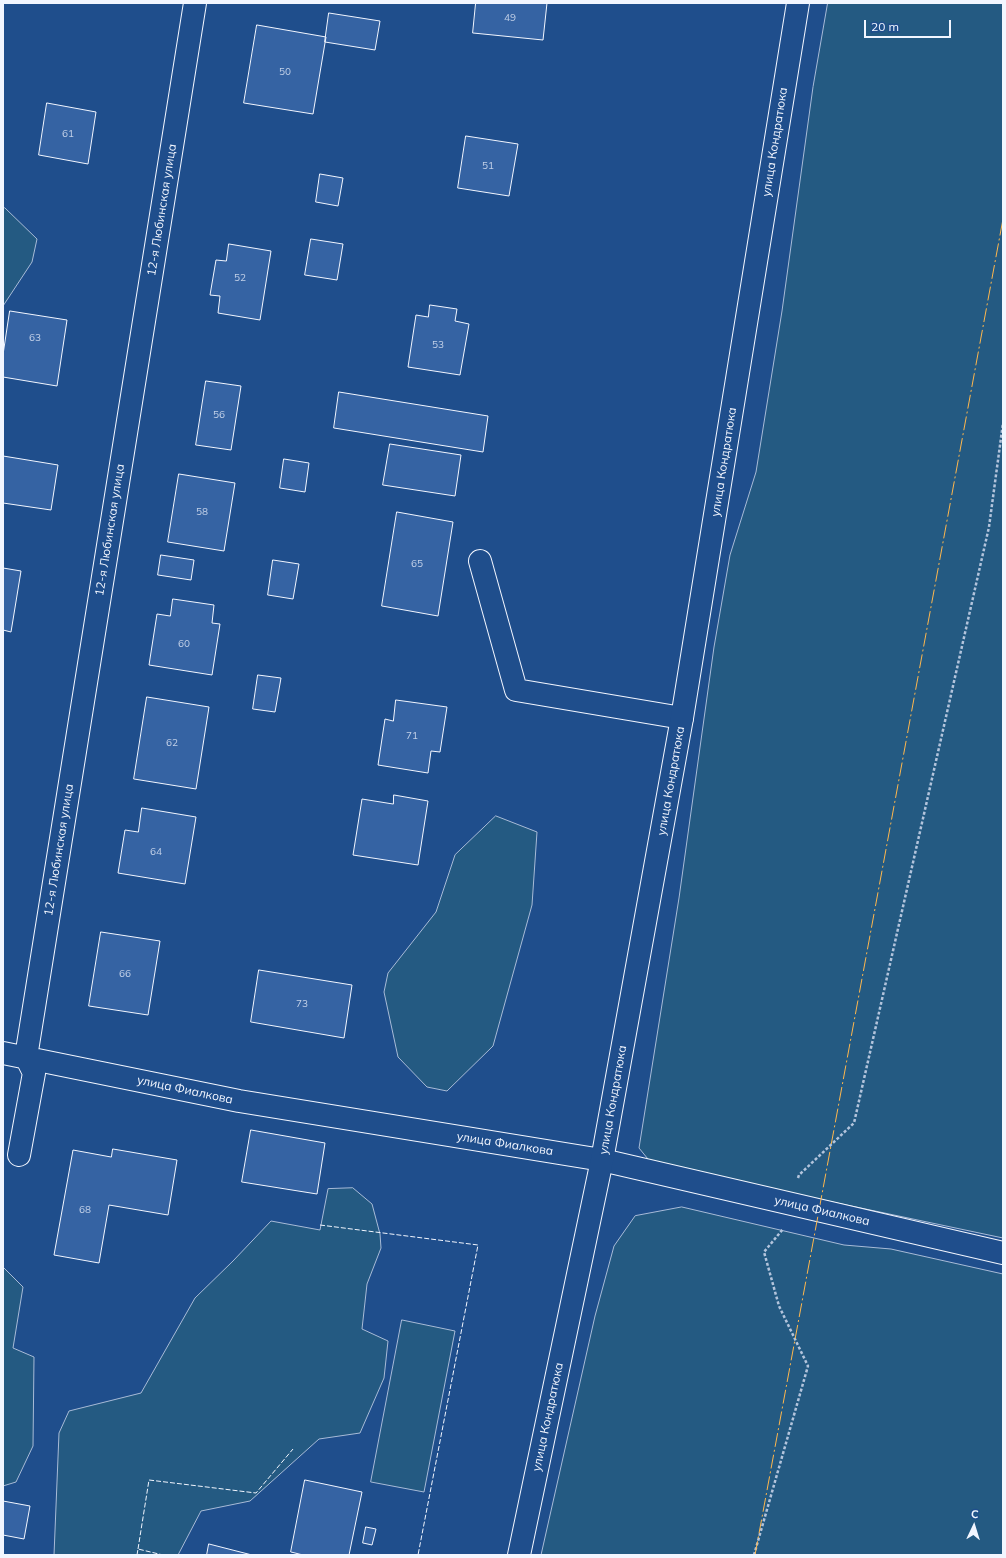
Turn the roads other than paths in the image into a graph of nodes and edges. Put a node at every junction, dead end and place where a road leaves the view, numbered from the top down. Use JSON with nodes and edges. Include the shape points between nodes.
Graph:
{"nodes":[{"id":1,"x":195,"y":3,"type":"edge"},
{"id":2,"x":798,"y":3,"type":"edge"},
{"id":3,"x":480,"y":561,"type":"dead end"},
{"id":4,"x":682,"y":718,"type":"junction"},
{"id":5,"x":3,"y":1053,"type":"edge"},
{"id":6,"x":26,"y":1057,"type":"junction"},
{"id":7,"x":19,"y":1155,"type":"dead end"},
{"id":8,"x":602,"y":1160,"type":"junction"},
{"id":9,"x":1003,"y":1253,"type":"edge"},
{"id":10,"x":519,"y":1555,"type":"edge"}],
"edges":[{"from":1,"to":6,"type":"street","name":"12-я Любинская улица"},
{"from":2,"to":4,"type":"street","name":"улица Кондратюка"},
{"from":3,"to":4,"type":"street","via":[[516,690]]},
{"from":4,"to":8,"type":"street","name":"улица Кондратюка"},
{"from":5,"to":6,"type":"street","name":"улица Фиалкова"},
{"from":6,"to":7,"type":"street","via":[[34,1073]]},
{"from":6,"to":8,"type":"street","name":"улица Фиалкова","via":[[239,1101]]},
{"from":8,"to":9,"type":"street","name":"улица Фиалкова"},
{"from":8,"to":10,"type":"street","name":"улица Кондратюка"}]}
